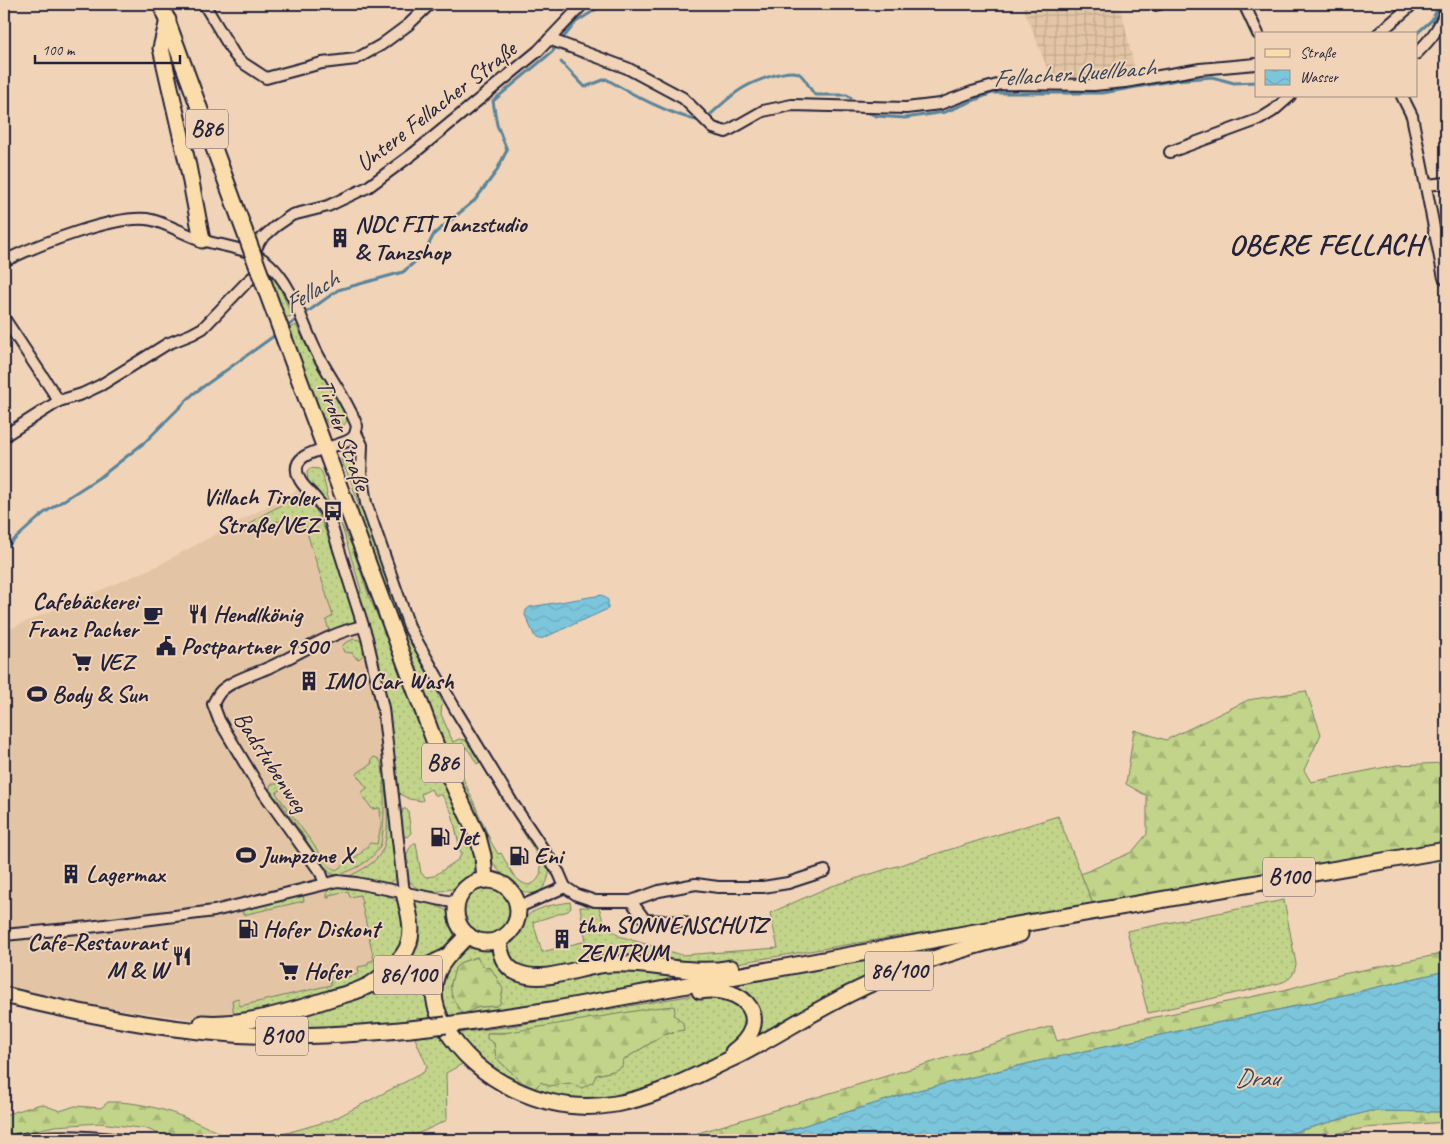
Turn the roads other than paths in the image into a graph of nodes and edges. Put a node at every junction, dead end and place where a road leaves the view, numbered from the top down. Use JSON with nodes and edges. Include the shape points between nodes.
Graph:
{"nodes":[{"id":1,"x":161,"y":4,"type":"edge"},
{"id":2,"x":204,"y":4,"type":"edge"},
{"id":3,"x":430,"y":4,"type":"edge"},
{"id":4,"x":583,"y":4,"type":"edge"},
{"id":5,"x":1244,"y":4,"type":"edge"},
{"id":6,"x":1413,"y":4,"type":"edge"},
{"id":7,"x":1446,"y":10,"type":"edge"},
{"id":8,"x":168,"y":20,"type":"junction"},
{"id":9,"x":1257,"y":32,"type":"edge"},
{"id":10,"x":1381,"y":32,"type":"edge"},
{"id":11,"x":557,"y":42,"type":"junction"},
{"id":12,"x":1418,"y":52,"type":"edge"},
{"id":13,"x":1255,"y":64,"type":"edge"},
{"id":14,"x":1288,"y":98,"type":"edge"},
{"id":15,"x":1403,"y":98,"type":"edge"},
{"id":16,"x":1170,"y":152,"type":"dead end"},
{"id":17,"x":1446,"y":183,"type":"edge"},
{"id":18,"x":1426,"y":185,"type":"junction"},
{"id":19,"x":1446,"y":232,"type":"edge"},
{"id":20,"x":1434,"y":233,"type":"junction"},
{"id":21,"x":202,"y":240,"type":"junction"},
{"id":22,"x":254,"y":253,"type":"junction"},
{"id":23,"x":4,"y":261,"type":"edge"},
{"id":24,"x":269,"y":264,"type":"junction"},
{"id":25,"x":1444,"y":278,"type":"dead end"},
{"id":26,"x":4,"y":318,"type":"edge"},
{"id":27,"x":59,"y":401,"type":"junction"},
{"id":28,"x":356,"y":433,"type":"junction"},
{"id":29,"x":4,"y":436,"type":"edge"},
{"id":30,"x":324,"y":447,"type":"junction"},
{"id":31,"x":363,"y":626,"type":"junction"},
{"id":32,"x":1446,"y":850,"type":"edge"},
{"id":33,"x":825,"y":871,"type":"dead end"},
{"id":34,"x":485,"y":880,"type":"junction"},
{"id":35,"x":325,"y":884,"type":"junction"},
{"id":36,"x":565,"y":887,"type":"junction"},
{"id":37,"x":404,"y":893,"type":"junction"},
{"id":38,"x":631,"y":901,"type":"junction"},
{"id":39,"x":457,"y":903,"type":"junction"},
{"id":40,"x":517,"y":908,"type":"junction"},
{"id":41,"x":1099,"y":910,"type":"junction"},
{"id":42,"x":684,"y":922,"type":"dead end"},
{"id":43,"x":4,"y":935,"type":"edge"},
{"id":44,"x":468,"y":935,"type":"junction"},
{"id":45,"x":499,"y":938,"type":"junction"},
{"id":46,"x":448,"y":956,"type":"junction"},
{"id":47,"x":787,"y":966,"type":"junction"},
{"id":48,"x":366,"y":987,"type":"junction"},
{"id":49,"x":651,"y":991,"type":"junction"},
{"id":50,"x":4,"y":995,"type":"edge"},
{"id":51,"x":154,"y":1025,"type":"junction"},
{"id":52,"x":711,"y":1068,"type":"junction"},
{"id":53,"x":17,"y":1140,"type":"edge"},
{"id":54,"x":120,"y":1140,"type":"edge"}],
"edges":[{"from":1,"to":8,"type":"main road","name":"Tiroler Straße","number":"B86"},
{"from":2,"to":3,"type":"street","via":[[234,54],[266,78],[356,58],[381,45]]},
{"from":4,"to":11,"type":"street","name":"Untere Fellacher Straße"},
{"from":5,"to":9,"type":"street"},
{"from":6,"to":10,"type":"street"},
{"from":7,"to":12,"type":"street","via":[[1432,38]]},
{"from":8,"to":21,"type":"main road","via":[[161,48]]},
{"from":8,"to":30,"type":"main road","name":"Tiroler Straße","number":"B86","bridge":true},
{"from":11,"to":13,"type":"street","via":[[627,68],[683,98],[713,128],[726,132],[763,111],[792,105],[906,108],[940,104],[1001,84],[1094,85]]},
{"from":11,"to":22,"type":"street","name":"Untere Fellacher Straße","via":[[538,51],[461,116],[368,187],[328,206],[292,215],[260,240]]},
{"from":14,"to":16,"type":"street","via":[[1260,119]]},
{"from":15,"to":18,"type":"street","via":[[1412,116]]},
{"from":17,"to":18,"type":"street"},
{"from":18,"to":20,"type":"street"},
{"from":19,"to":20,"type":"street"},
{"from":20,"to":25,"type":"street"},
{"from":21,"to":22,"type":"street"},
{"from":21,"to":23,"type":"street","via":[[152,220],[138,219],[102,225],[29,249]]},
{"from":22,"to":24,"type":"street"},
{"from":24,"to":27,"type":"street","via":[[203,328],[167,344],[101,385]]},
{"from":24,"to":28,"type":"street","via":[[288,287],[325,368],[351,412],[357,426]]},
{"from":26,"to":27,"type":"street"},
{"from":27,"to":29,"type":"street"},
{"from":28,"to":30,"type":"street","via":[[348,441]]},
{"from":28,"to":36,"type":"street","via":[[362,445],[361,472],[366,503],[410,629],[513,804],[560,873]]},
{"from":30,"to":31,"type":"street","via":[[304,456],[297,466],[297,474],[329,518]]},
{"from":30,"to":34,"type":"main road","name":"Tiroler Straße","number":"B86","via":[[441,759],[478,837]]},
{"from":31,"to":35,"type":"street","name":"Badstubenweg","via":[[326,638],[234,683],[221,691],[212,704],[256,782],[321,872]]},
{"from":31,"to":37,"type":"street","via":[[383,708]]},
{"from":32,"to":41,"type":"main road","number":"B100"},
{"from":33,"to":38,"type":"street","via":[[763,887],[696,884],[659,891]]},
{"from":34,"to":39,"type":"main road","via":[[462,892]]},
{"from":34,"to":40,"type":"main road","via":[[504,885],[514,896]]},
{"from":35,"to":37,"type":"street","via":[[338,881],[356,883]]},
{"from":35,"to":43,"type":"street","via":[[214,911]]},
{"from":36,"to":38,"type":"street","via":[[595,901]]},
{"from":36,"to":40,"type":"street"},
{"from":37,"to":39,"type":"street"},
{"from":37,"to":48,"type":"main road","via":[[411,927],[404,955]]},
{"from":38,"to":42,"type":"street","via":[[645,920]]},
{"from":39,"to":44,"type":"main road","via":[[459,924]]},
{"from":40,"to":45,"type":"main road","via":[[512,928]]},
{"from":41,"to":47,"type":"main road","number":"B100"},
{"from":41,"to":52,"type":"main road","number":"86/100","via":[[1087,920],[935,957],[848,994]]},
{"from":44,"to":45,"type":"main road","via":[[484,941]]},
{"from":44,"to":46,"type":"main road","number":"86/100"},
{"from":45,"to":47,"type":"main road","via":[[500,954],[506,965],[529,976],[543,977],[609,964],[691,970],[761,963]]},
{"from":46,"to":48,"type":"main road","number":"86/100","via":[[411,974]]},
{"from":46,"to":52,"type":"main road","number":"86/100","via":[[441,966],[433,993],[442,1023],[465,1054],[481,1068],[503,1084],[527,1095],[581,1107],[610,1105],[665,1091]]},
{"from":47,"to":49,"type":"main road","number":"B100"},
{"from":48,"to":51,"type":"main road","via":[[271,1016],[235,1022],[178,1021]]},
{"from":49,"to":51,"type":"main road","number":"B100","bridge":true,"via":[[487,1020],[347,1035],[281,1036]]},
{"from":49,"to":52,"type":"main road","number":"86/100","via":[[681,994],[713,989],[731,992],[750,1006],[753,1018],[746,1041]]},
{"from":50,"to":51,"type":"main road","number":"B100","via":[[110,1019]]},
{"from":53,"to":54,"type":"street","via":[[94,1137]]}]}
